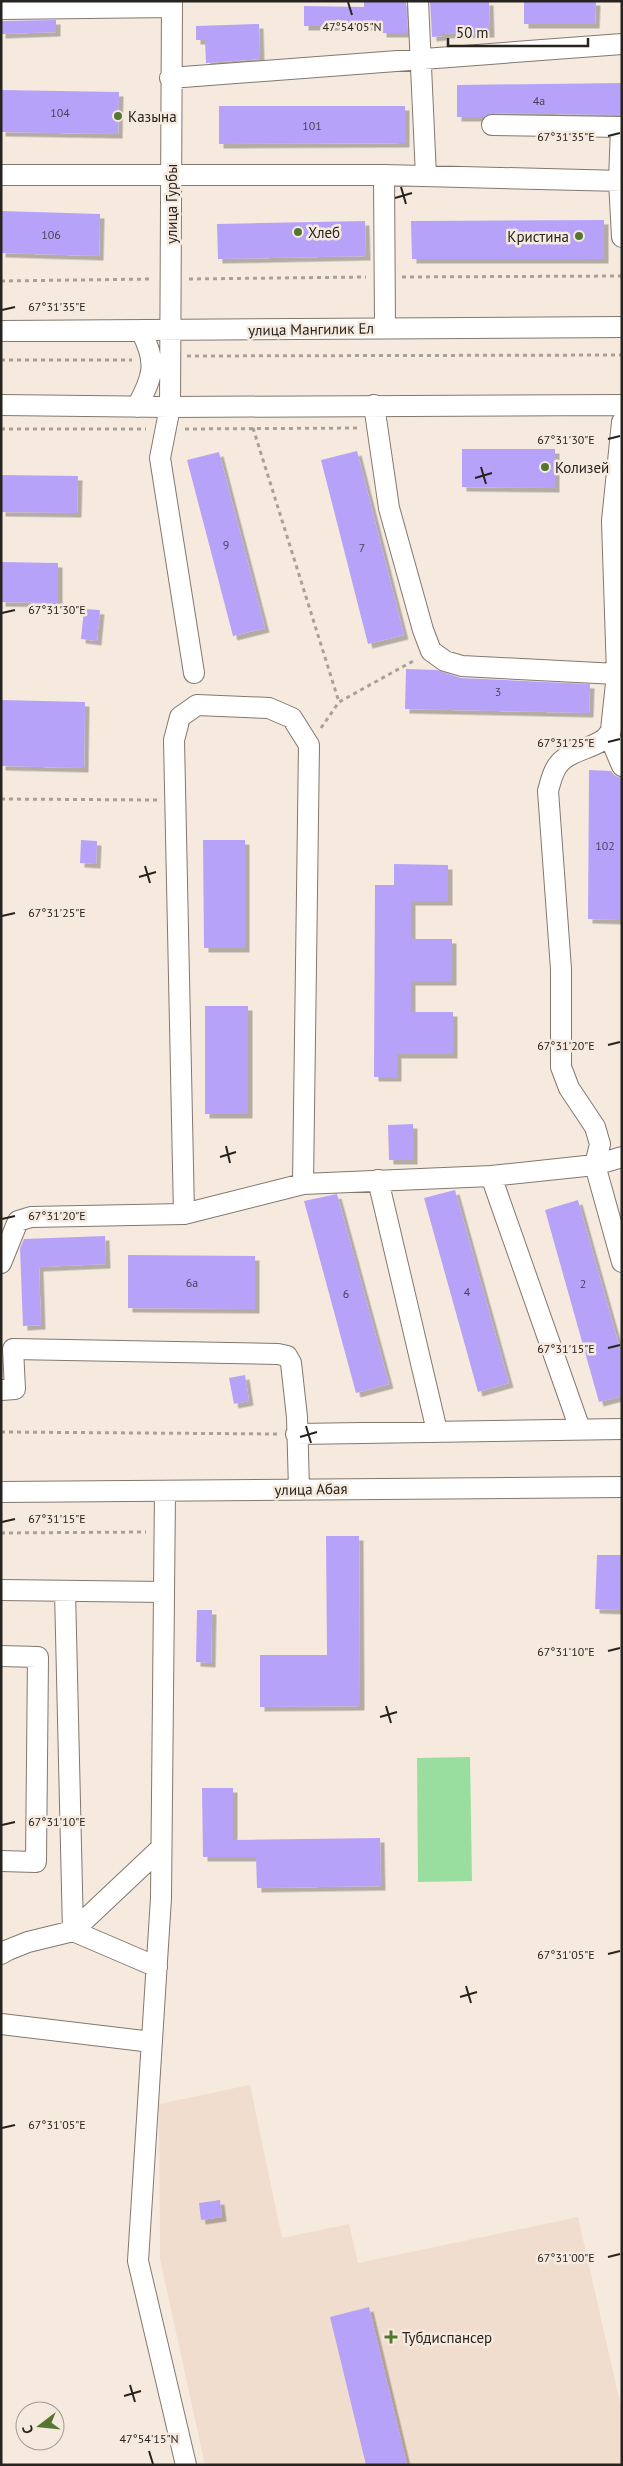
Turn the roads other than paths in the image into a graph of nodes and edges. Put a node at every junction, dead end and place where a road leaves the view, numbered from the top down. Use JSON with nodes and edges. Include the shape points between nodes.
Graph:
{"nodes":[{"id":1,"x":418,"y":1,"type":"edge"},
{"id":2,"x":172,"y":4,"type":"edge"},
{"id":3,"x":1,"y":8,"type":"edge"},
{"id":4,"x":622,"y":44,"type":"edge"},
{"id":5,"x":422,"y":59,"type":"junction"},
{"id":6,"x":170,"y":78,"type":"junction"},
{"id":7,"x":492,"y":125,"type":"dead end"},
{"id":8,"x":621,"y":128,"type":"edge"},
{"id":9,"x":1,"y":175,"type":"edge"},
{"id":10,"x":171,"y":175,"type":"junction"},
{"id":11,"x":384,"y":175,"type":"junction"},
{"id":12,"x":426,"y":176,"type":"junction"},
{"id":13,"x":620,"y":181,"type":"edge"},
{"id":14,"x":622,"y":237,"type":"edge"},
{"id":15,"x":385,"y":327,"type":"junction"},
{"id":16,"x":622,"y":327,"type":"edge"},
{"id":17,"x":1,"y":331,"type":"edge"},
{"id":18,"x":141,"y":331,"type":"junction"},
{"id":19,"x":170,"y":331,"type":"junction"},
{"id":20,"x":162,"y":358,"type":"junction"},
{"id":21,"x":1,"y":405,"type":"edge"},
{"id":22,"x":374,"y":405,"type":"junction"},
{"id":23,"x":622,"y":405,"type":"edge"},
{"id":24,"x":137,"y":407,"type":"junction"},
{"id":25,"x":170,"y":407,"type":"junction"},
{"id":26,"x":622,"y":422,"type":"edge"},
{"id":27,"x":617,"y":521,"type":"edge"},
{"id":28,"x":618,"y":582,"type":"edge"},
{"id":29,"x":194,"y":672,"type":"dead end"},
{"id":30,"x":617,"y":674,"type":"junction"},
{"id":31,"x":608,"y":735,"type":"junction"},
{"id":32,"x":622,"y":766,"type":"edge"},
{"id":33,"x":622,"y":1157,"type":"edge"},
{"id":34,"x":595,"y":1165,"type":"junction"},
{"id":35,"x":491,"y":1176,"type":"junction"},
{"id":36,"x":378,"y":1180,"type":"junction"},
{"id":37,"x":303,"y":1184,"type":"junction"},
{"id":38,"x":184,"y":1214,"type":"junction"},
{"id":39,"x":622,"y":1262,"type":"edge"},
{"id":40,"x":1,"y":1263,"type":"edge"},
{"id":41,"x":7,"y":1349,"type":"edge"},
{"id":42,"x":1,"y":1390,"type":"edge"},
{"id":43,"x":580,"y":1429,"type":"junction"},
{"id":44,"x":622,"y":1429,"type":"edge"},
{"id":45,"x":437,"y":1430,"type":"junction"},
{"id":46,"x":296,"y":1434,"type":"junction"},
{"id":47,"x":622,"y":1487,"type":"edge"},
{"id":48,"x":299,"y":1489,"type":"junction"},
{"id":49,"x":165,"y":1491,"type":"junction"},
{"id":50,"x":1,"y":1492,"type":"edge"},
{"id":51,"x":1,"y":1590,"type":"edge"},
{"id":52,"x":65,"y":1591,"type":"junction"},
{"id":53,"x":164,"y":1592,"type":"junction"},
{"id":54,"x":1,"y":1656,"type":"edge"},
{"id":55,"x":161,"y":1848,"type":"junction"},
{"id":56,"x":1,"y":1862,"type":"edge"},
{"id":57,"x":73,"y":1931,"type":"junction"},
{"id":58,"x":1,"y":1954,"type":"edge"},
{"id":59,"x":157,"y":1967,"type":"junction"},
{"id":60,"x":1,"y":2024,"type":"edge"},
{"id":61,"x":152,"y":2042,"type":"junction"},
{"id":62,"x":186,"y":2465,"type":"edge"}],
"edges":[{"from":1,"to":5,"type":"street"},
{"from":2,"to":3,"type":"street"},
{"from":2,"to":6,"type":"street","name":"улица Гурбы"},
{"from":4,"to":5,"type":"street"},
{"from":5,"to":6,"type":"street"},
{"from":5,"to":12,"type":"street"},
{"from":6,"to":10,"type":"street","name":"улица Гурбы"},
{"from":7,"to":8,"type":"street"},
{"from":8,"to":13,"type":"street"},
{"from":9,"to":10,"type":"street"},
{"from":10,"to":11,"type":"street"},
{"from":10,"to":19,"type":"street","name":"улица Гурбы"},
{"from":11,"to":12,"type":"street"},
{"from":11,"to":15,"type":"street"},
{"from":12,"to":13,"type":"street"},
{"from":13,"to":14,"type":"street"},
{"from":15,"to":16,"type":"street","name":"улица Мангилик Ел"},
{"from":15,"to":19,"type":"street","name":"улица Мангилик Ел"},
{"from":17,"to":18,"type":"street","name":"улица Мангилик Ел"},
{"from":18,"to":19,"type":"street","name":"улица Мангилик Ел"},
{"from":18,"to":20,"type":"street"},
{"from":19,"to":20,"type":"street","name":"улица Гурбы"},
{"from":20,"to":24,"type":"street"},
{"from":20,"to":25,"type":"street","name":"улица Гурбы"},
{"from":21,"to":24,"type":"street"},
{"from":22,"to":23,"type":"street"},
{"from":22,"to":25,"type":"street"},
{"from":22,"to":30,"type":"street","via":[[388,508],[422,630],[431,651],[445,661],[462,666]]},
{"from":24,"to":25,"type":"street"},
{"from":25,"to":29,"type":"street","name":"улица Гурбы","via":[[160,458]]},
{"from":26,"to":27,"type":"street"},
{"from":27,"to":28,"type":"street"},
{"from":28,"to":30,"type":"street"},
{"from":30,"to":31,"type":"street"},
{"from":31,"to":32,"type":"street"},
{"from":31,"to":34,"type":"street","via":[[563,759],[552,775],[548,791],[560,969],[561,1067],[569,1088],[595,1127],[600,1144]]},
{"from":33,"to":34,"type":"street"},
{"from":34,"to":35,"type":"street"},
{"from":34,"to":39,"type":"street"},
{"from":35,"to":36,"type":"street"},
{"from":35,"to":43,"type":"street"},
{"from":36,"to":37,"type":"street"},
{"from":36,"to":45,"type":"street"},
{"from":37,"to":38,"type":"street"},
{"from":37,"to":38,"type":"street","via":[[309,745],[292,718],[269,708],[197,705],[180,717],[174,740]]},
{"from":38,"to":40,"type":"street","via":[[32,1217],[18,1221]]},
{"from":41,"to":42,"type":"street","via":[[15,1389]]},
{"from":41,"to":46,"type":"street","via":[[288,1356],[297,1417]]},
{"from":43,"to":44,"type":"street"},
{"from":43,"to":45,"type":"street"},
{"from":45,"to":46,"type":"street"},
{"from":46,"to":48,"type":"street"},
{"from":47,"to":48,"type":"street","name":"улица Абая"},
{"from":48,"to":49,"type":"street","name":"улица Абая"},
{"from":49,"to":50,"type":"street","name":"улица Абая"},
{"from":49,"to":53,"type":"street"},
{"from":51,"to":52,"type":"street"},
{"from":52,"to":53,"type":"street"},
{"from":52,"to":57,"type":"street"},
{"from":53,"to":55,"type":"street"},
{"from":54,"to":56,"type":"street","via":[[38,1657],[36,1862]]},
{"from":55,"to":57,"type":"street"},
{"from":55,"to":59,"type":"street"},
{"from":57,"to":58,"type":"street","via":[[28,1942]]},
{"from":57,"to":59,"type":"street"},
{"from":59,"to":61,"type":"street"},
{"from":60,"to":61,"type":"street"},
{"from":61,"to":62,"type":"street","via":[[138,2261]]}]}
